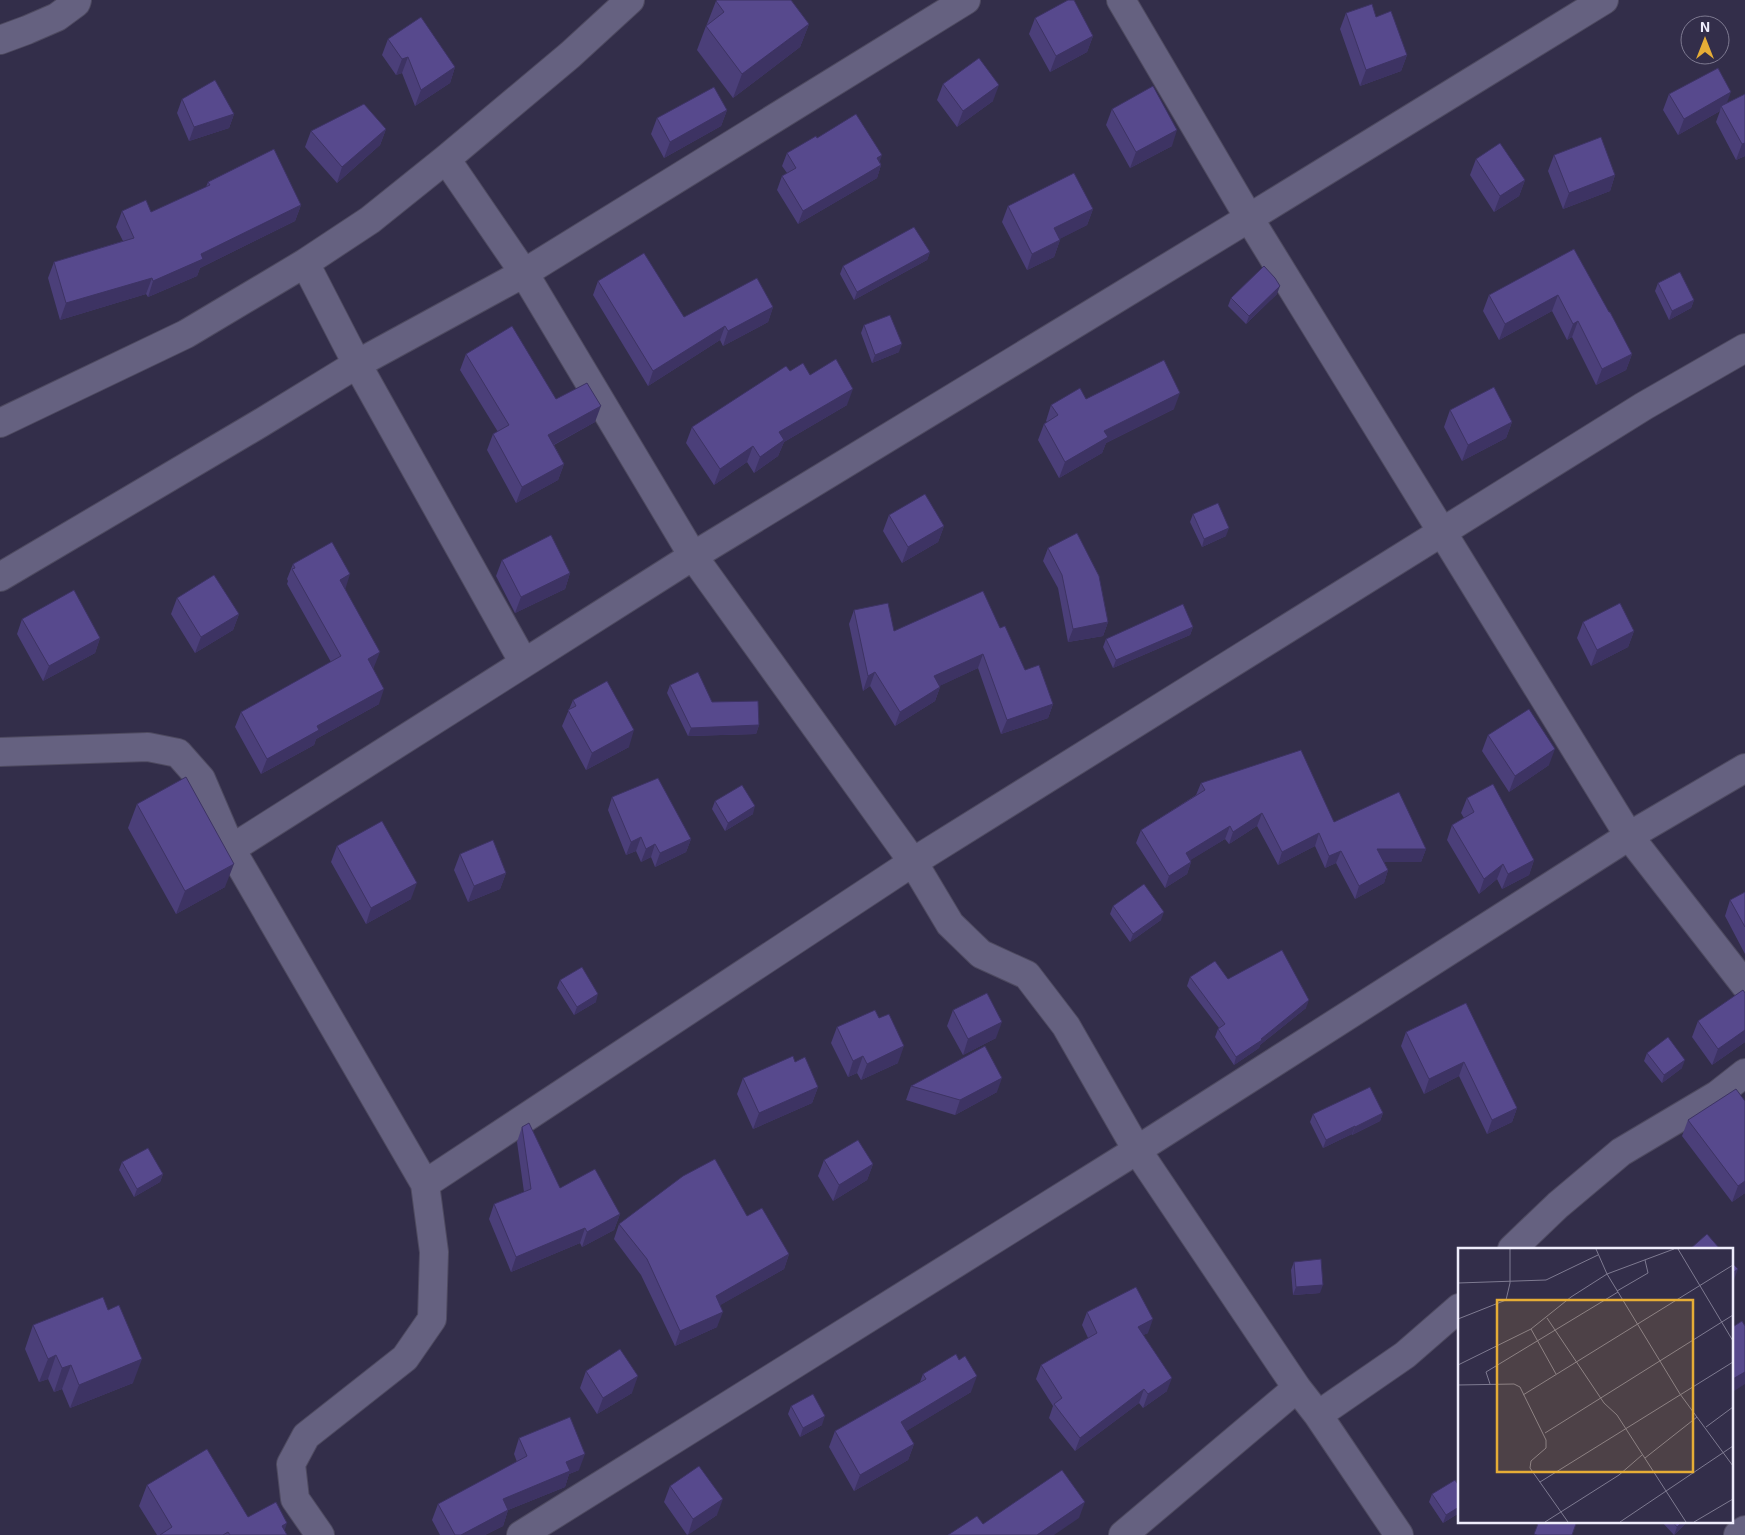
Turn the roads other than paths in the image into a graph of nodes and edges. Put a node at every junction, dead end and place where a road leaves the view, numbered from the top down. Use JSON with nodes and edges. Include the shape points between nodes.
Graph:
{"nodes":[{"id":1,"x":77,"y":0,"type":"edge"},
{"id":2,"x":630,"y":0,"type":"edge"},
{"id":3,"x":966,"y":0,"type":"edge"},
{"id":4,"x":1121,"y":0,"type":"edge"},
{"id":5,"x":1604,"y":0,"type":"edge"},
{"id":6,"x":0,"y":40,"type":"edge"},
{"id":7,"x":446,"y":159,"type":"junction"},
{"id":8,"x":1249,"y":218,"type":"junction"},
{"id":9,"x":305,"y":263,"type":"junction"},
{"id":10,"x":524,"y":273,"type":"junction"},
{"id":11,"x":1745,"y":348,"type":"edge"},
{"id":12,"x":357,"y":364,"type":"junction"},
{"id":13,"x":0,"y":423,"type":"edge"},
{"id":14,"x":1443,"y":533,"type":"junction"},
{"id":15,"x":693,"y":556,"type":"junction"},
{"id":16,"x":0,"y":577,"type":"edge"},
{"id":17,"x":524,"y":663,"type":"junction"},
{"id":18,"x":0,"y":752,"type":"edge"},
{"id":19,"x":1745,"y":768,"type":"edge"},
{"id":20,"x":1630,"y":836,"type":"junction"},
{"id":21,"x":231,"y":849,"type":"junction"},
{"id":22,"x":913,"y":862,"type":"junction"},
{"id":23,"x":1745,"y":985,"type":"edge"},
{"id":24,"x":1745,"y":1074,"type":"edge"},
{"id":25,"x":1137,"y":1150,"type":"junction"},
{"id":26,"x":425,"y":1184,"type":"junction"},
{"id":27,"x":1513,"y":1248,"type":"edge"},
{"id":28,"x":1458,"y":1309,"type":"edge"},
{"id":29,"x":1296,"y":1388,"type":"junction"},
{"id":30,"x":1318,"y":1415,"type":"junction"},
{"id":31,"x":1745,"y":1530,"type":"edge"},
{"id":32,"x":320,"y":1535,"type":"edge"},
{"id":33,"x":521,"y":1535,"type":"edge"},
{"id":34,"x":1123,"y":1535,"type":"edge"},
{"id":35,"x":1400,"y":1535,"type":"edge"},
{"id":36,"x":1738,"y":1535,"type":"edge"}],
"edges":[{"from":1,"to":6,"type":"street","via":[[57,17]]},
{"from":2,"to":7,"type":"street"},
{"from":3,"to":10,"type":"street"},
{"from":4,"to":8,"type":"street"},
{"from":5,"to":8,"type":"street"},
{"from":7,"to":9,"type":"street","via":[[370,220]]},
{"from":7,"to":10,"type":"street"},
{"from":8,"to":14,"type":"street"},
{"from":8,"to":15,"type":"street"},
{"from":9,"to":12,"type":"street"},
{"from":9,"to":13,"type":"street","via":[[186,334]]},
{"from":10,"to":12,"type":"street"},
{"from":10,"to":15,"type":"street"},
{"from":11,"to":14,"type":"street","via":[[1644,406]]},
{"from":12,"to":16,"type":"street"},
{"from":12,"to":17,"type":"street"},
{"from":14,"to":20,"type":"street"},
{"from":14,"to":22,"type":"street"},
{"from":15,"to":17,"type":"street"},
{"from":15,"to":22,"type":"street"},
{"from":17,"to":21,"type":"street"},
{"from":18,"to":21,"type":"street","via":[[148,747],[178,752],[201,779]]},
{"from":19,"to":20,"type":"street"},
{"from":20,"to":23,"type":"street"},
{"from":20,"to":25,"type":"street"},
{"from":21,"to":26,"type":"street"},
{"from":22,"to":25,"type":"street","via":[[950,924],[981,954],[1027,975],[1066,1026]]},
{"from":22,"to":26,"type":"street"},
{"from":24,"to":27,"type":"street","via":[[1717,1095],[1621,1152]]},
{"from":25,"to":29,"type":"street"},
{"from":25,"to":33,"type":"street"},
{"from":26,"to":32,"type":"street","via":[[434,1252],[432,1319],[405,1358],[306,1436],[292,1464],[295,1499]]},
{"from":28,"to":30,"type":"street","via":[[1405,1355]]},
{"from":29,"to":30,"type":"street"},
{"from":29,"to":34,"type":"street"},
{"from":30,"to":35,"type":"street"},
{"from":31,"to":36,"type":"street"}]}
